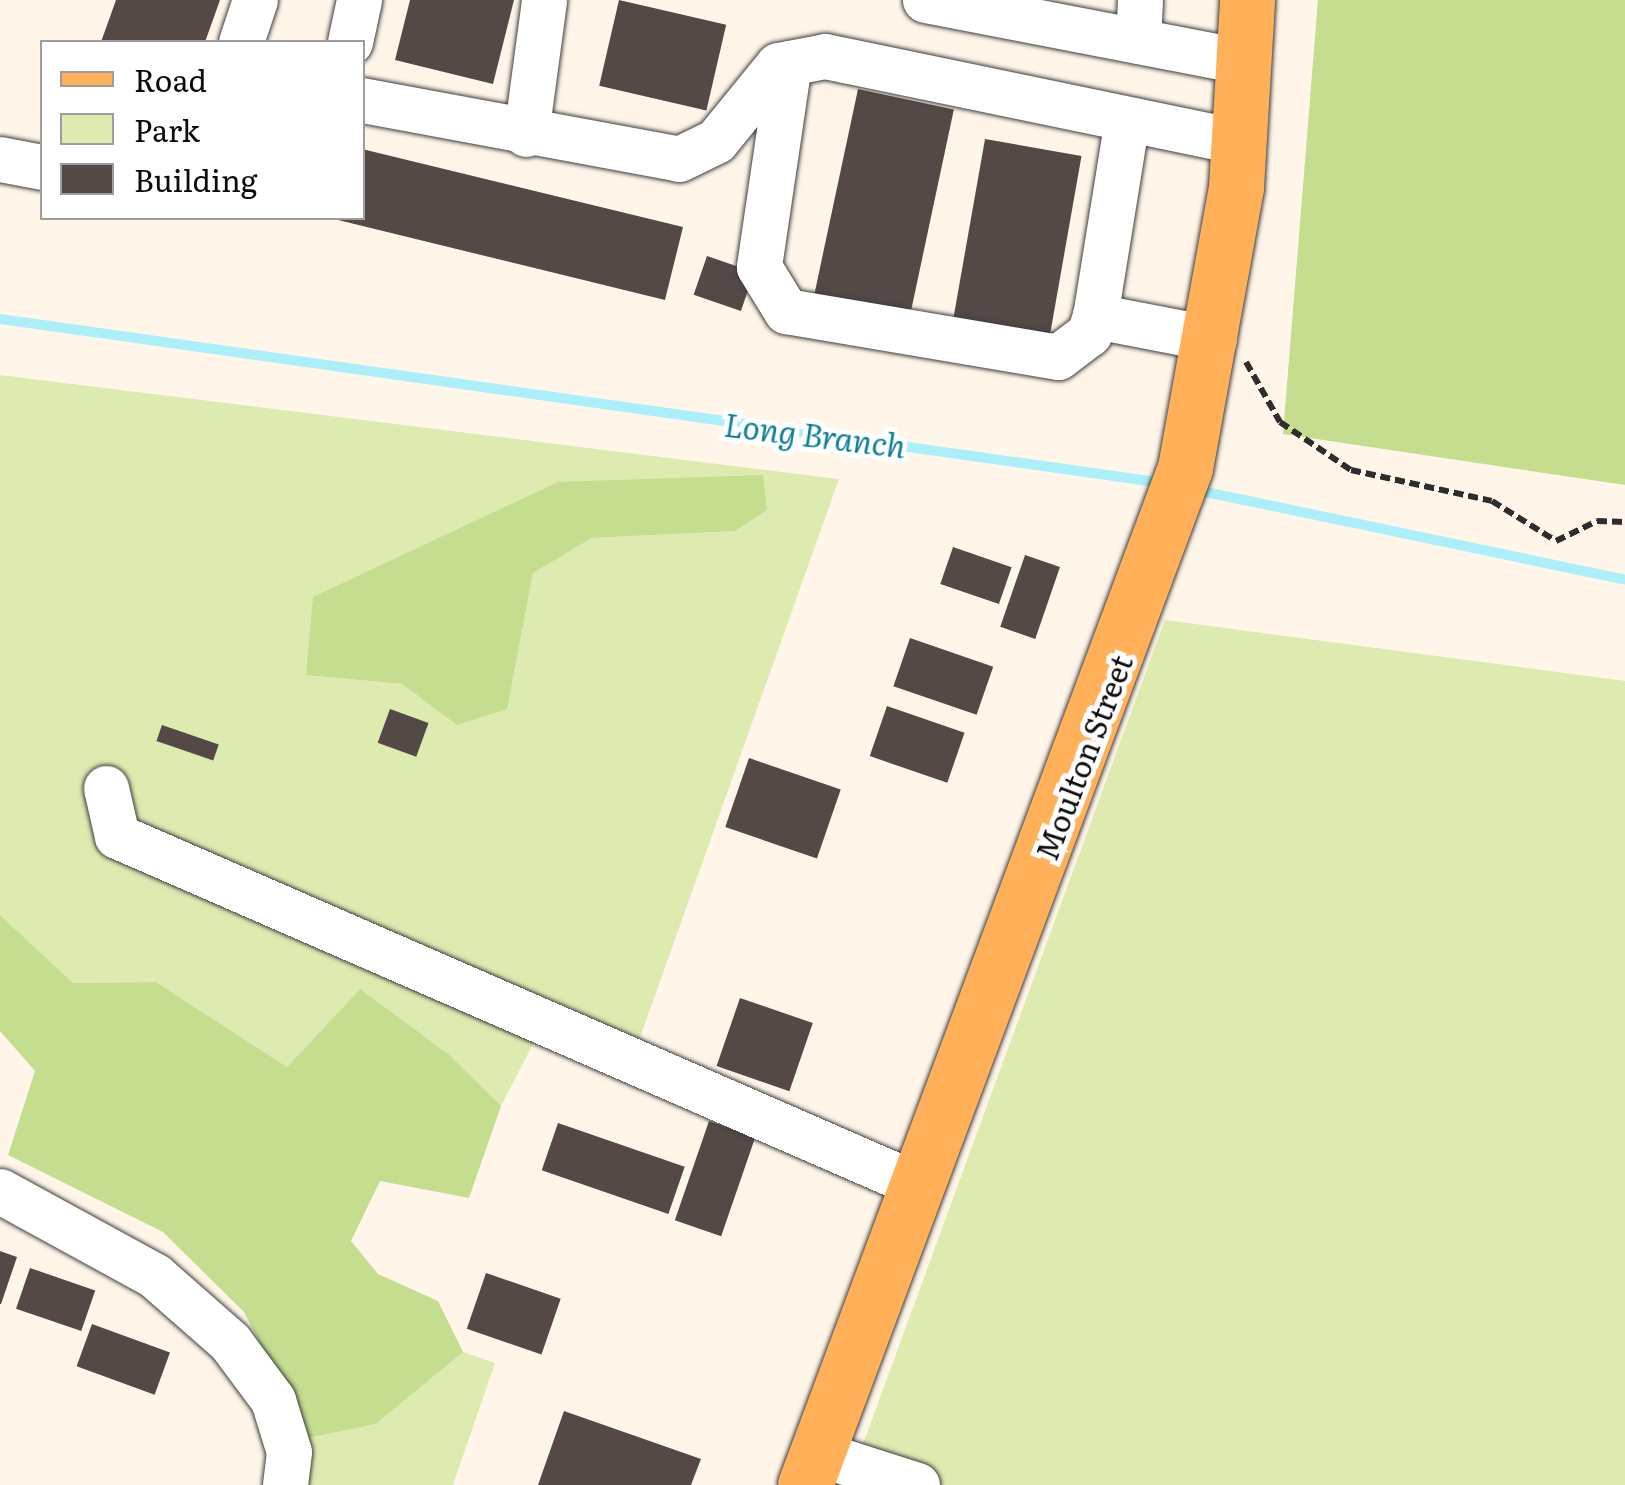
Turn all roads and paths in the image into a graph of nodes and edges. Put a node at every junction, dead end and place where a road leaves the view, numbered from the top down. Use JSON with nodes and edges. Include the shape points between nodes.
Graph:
{"nodes":[{"id":1,"x":255,"y":0,"type":"edge"},
{"id":2,"x":359,"y":0,"type":"edge"},
{"id":3,"x":544,"y":0,"type":"edge"},
{"id":4,"x":924,"y":0,"type":"edge"},
{"id":5,"x":1247,"y":0,"type":"edge"},
{"id":6,"x":1139,"y":21,"type":"edge"},
{"id":7,"x":241,"y":40,"type":"edge"},
{"id":8,"x":350,"y":40,"type":"edge"},
{"id":9,"x":1246,"y":62,"type":"junction"},
{"id":10,"x":789,"y":63,"type":"junction"},
{"id":11,"x":365,"y":101,"type":"edge"},
{"id":12,"x":1127,"y":119,"type":"junction"},
{"id":13,"x":526,"y":134,"type":"junction"},
{"id":14,"x":1240,"y":142,"type":"junction"},
{"id":15,"x":0,"y":159,"type":"edge"},
{"id":16,"x":40,"y":167,"type":"edge"},
{"id":17,"x":1094,"y":316,"type":"junction"},
{"id":18,"x":1212,"y":350,"type":"junction"},
{"id":19,"x":1625,"y":522,"type":"edge"},
{"id":20,"x":106,"y":788,"type":"dead end"},
{"id":21,"x":920,"y":1186,"type":"junction"},
{"id":22,"x":0,"y":1191,"type":"edge"},
{"id":23,"x":811,"y":1469,"type":"edge"},
{"id":24,"x":285,"y":1485,"type":"edge"},
{"id":25,"x":917,"y":1485,"type":"edge"}],
"edges":[{"from":1,"to":7,"type":"street"},
{"from":2,"to":8,"type":"street"},
{"from":3,"to":13,"type":"street"},
{"from":4,"to":6,"type":"street"},
{"from":5,"to":9,"type":"main road","name":"Moulton Street"},
{"from":6,"to":9,"type":"street"},
{"from":9,"to":14,"type":"main road","name":"Moulton Street"},
{"from":10,"to":12,"type":"street","via":[[825,56]]},
{"from":10,"to":13,"type":"street","via":[[744,100],[716,141],[679,158]]},
{"from":10,"to":17,"type":"street","via":[[759,267],[786,311],[1058,357],[1090,334]]},
{"from":11,"to":13,"type":"street"},
{"from":12,"to":14,"type":"street"},
{"from":12,"to":17,"type":"street"},
{"from":14,"to":18,"type":"main road","name":"Moulton Street"},
{"from":15,"to":16,"type":"street"},
{"from":17,"to":18,"type":"street"},
{"from":18,"to":19,"type":"path","via":[[1260,373],[1280,422],[1351,470],[1492,501],[1556,541],[1597,520]]},
{"from":18,"to":21,"type":"main road","name":"Moulton Street","via":[[1149,578]]},
{"from":20,"to":21,"type":"street","via":[[117,836]]},
{"from":21,"to":23,"type":"main road","name":"Moulton Street"},
{"from":22,"to":24,"type":"street","via":[[84,1230],[196,1308],[273,1400],[289,1452]]},
{"from":23,"to":25,"type":"street"}]}
